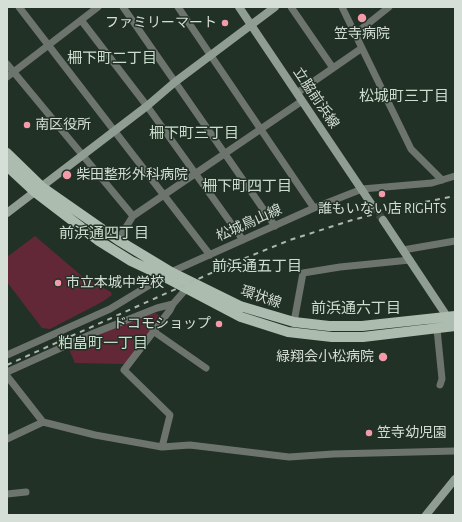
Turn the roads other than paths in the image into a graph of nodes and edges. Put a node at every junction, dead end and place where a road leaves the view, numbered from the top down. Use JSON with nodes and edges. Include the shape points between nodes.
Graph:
{"nodes":[{"id":1,"x":19,"y":7,"type":"edge"},
{"id":2,"x":98,"y":7,"type":"edge"},
{"id":3,"x":123,"y":7,"type":"edge"},
{"id":4,"x":178,"y":7,"type":"edge"},
{"id":5,"x":239,"y":7,"type":"edge"},
{"id":6,"x":275,"y":7,"type":"edge"},
{"id":7,"x":291,"y":7,"type":"edge"},
{"id":8,"x":342,"y":7,"type":"edge"},
{"id":9,"x":389,"y":7,"type":"edge"},
{"id":10,"x":81,"y":20,"type":"junction"},
{"id":11,"x":251,"y":25,"type":"junction"},
{"id":12,"x":355,"y":34,"type":"junction"},
{"id":13,"x":48,"y":45,"type":"junction"},
{"id":14,"x":362,"y":48,"type":"junction"},
{"id":15,"x":211,"y":56,"type":"junction"},
{"id":16,"x":7,"y":64,"type":"edge"},
{"id":17,"x":333,"y":68,"type":"junction"},
{"id":18,"x":14,"y":72,"type":"junction"},
{"id":19,"x":7,"y":77,"type":"edge"},
{"id":20,"x":175,"y":82,"type":"junction"},
{"id":21,"x":297,"y":93,"type":"junction"},
{"id":22,"x":302,"y":101,"type":"junction"},
{"id":23,"x":146,"y":106,"type":"junction"},
{"id":24,"x":262,"y":129,"type":"junction"},
{"id":25,"x":114,"y":130,"type":"junction"},
{"id":26,"x":7,"y":153,"type":"edge"},
{"id":27,"x":226,"y":153,"type":"junction"},
{"id":28,"x":82,"y":156,"type":"junction"},
{"id":29,"x":7,"y":166,"type":"edge"},
{"id":30,"x":196,"y":174,"type":"junction"},
{"id":31,"x":455,"y":176,"type":"edge"},
{"id":32,"x":442,"y":180,"type":"junction"},
{"id":33,"x":38,"y":189,"type":"junction"},
{"id":34,"x":362,"y":189,"type":"junction"},
{"id":35,"x":164,"y":194,"type":"junction"},
{"id":36,"x":372,"y":205,"type":"tunnel mouth"},
{"id":37,"x":314,"y":208,"type":"junction"},
{"id":38,"x":7,"y":213,"type":"edge"},
{"id":39,"x":133,"y":216,"type":"junction"},
{"id":40,"x":383,"y":220,"type":"tunnel mouth"},
{"id":41,"x":275,"y":226,"type":"junction"},
{"id":42,"x":118,"y":240,"type":"junction"},
{"id":43,"x":243,"y":240,"type":"junction"},
{"id":44,"x":455,"y":241,"type":"edge"},
{"id":45,"x":403,"y":250,"type":"junction"},
{"id":46,"x":210,"y":255,"type":"junction"},
{"id":47,"x":410,"y":260,"type":"junction"},
{"id":48,"x":167,"y":274,"type":"junction"},
{"id":49,"x":187,"y":288,"type":"junction"},
{"id":50,"x":173,"y":304,"type":"junction"},
{"id":51,"x":452,"y":316,"type":"edge"},
{"id":52,"x":294,"y":322,"type":"junction"},
{"id":53,"x":454,"y":326,"type":"edge"},
{"id":54,"x":437,"y":329,"type":"junction"},
{"id":55,"x":153,"y":331,"type":"junction"},
{"id":56,"x":7,"y":355,"type":"edge"},
{"id":57,"x":206,"y":368,"type":"dead end"},
{"id":58,"x":7,"y":372,"type":"edge"},
{"id":59,"x":7,"y":376,"type":"edge"},
{"id":60,"x":440,"y":385,"type":"dead end"},
{"id":61,"x":43,"y":422,"type":"junction"},
{"id":62,"x":7,"y":439,"type":"edge"},
{"id":63,"x":162,"y":447,"type":"junction"},
{"id":64,"x":455,"y":451,"type":"edge"},
{"id":65,"x":455,"y":479,"type":"edge"},
{"id":66,"x":26,"y":492,"type":"dead end"},
{"id":67,"x":7,"y":494,"type":"edge"},
{"id":68,"x":429,"y":514,"type":"edge"}],
"edges":[{"from":1,"to":13,"type":"street"},
{"from":2,"to":10,"type":"street"},
{"from":3,"to":20,"type":"street"},
{"from":4,"to":15,"type":"street"},
{"from":5,"to":11,"type":"street","name":"立脇前浜線"},
{"from":6,"to":11,"type":"street"},
{"from":7,"to":17,"type":"street"},
{"from":8,"to":12,"type":"street"},
{"from":9,"to":12,"type":"street"},
{"from":10,"to":13,"type":"street"},
{"from":10,"to":23,"type":"street"},
{"from":11,"to":15,"type":"street"},
{"from":11,"to":21,"type":"street","name":"立脇前浜線"},
{"from":12,"to":14,"type":"street"},
{"from":13,"to":18,"type":"street"},
{"from":13,"to":25,"type":"street"},
{"from":14,"to":17,"type":"street"},
{"from":14,"to":32,"type":"street","via":[[411,149]]},
{"from":15,"to":20,"type":"street"},
{"from":15,"to":24,"type":"street"},
{"from":16,"to":18,"type":"street"},
{"from":17,"to":21,"type":"street"},
{"from":18,"to":19,"type":"street"},
{"from":18,"to":28,"type":"street"},
{"from":20,"to":23,"type":"street"},
{"from":20,"to":27,"type":"street"},
{"from":21,"to":22,"type":"street","name":"立脇前浜線"},
{"from":22,"to":24,"type":"street"},
{"from":22,"to":34,"type":"street","name":"立脇前浜線"},
{"from":23,"to":25,"type":"street"},
{"from":23,"to":30,"type":"street"},
{"from":24,"to":27,"type":"street"},
{"from":24,"to":37,"type":"street"},
{"from":25,"to":28,"type":"street"},
{"from":25,"to":35,"type":"street"},
{"from":26,"to":33,"type":"main road","name":"環状線"},
{"from":27,"to":30,"type":"street"},
{"from":27,"to":41,"type":"street"},
{"from":28,"to":33,"type":"street"},
{"from":28,"to":39,"type":"street"},
{"from":29,"to":33,"type":"main road","name":"環状線"},
{"from":30,"to":35,"type":"street"},
{"from":30,"to":43,"type":"street"},
{"from":31,"to":32,"type":"street","name":"松城鳥山線"},
{"from":32,"to":34,"type":"street","name":"松城鳥山線"},
{"from":33,"to":38,"type":"street"},
{"from":33,"to":42,"type":"main road","name":"環状線"},
{"from":33,"to":48,"type":"main road","name":"環状線","via":[[99,241],[131,262]]},
{"from":34,"to":36,"type":"street","name":"立脇前浜線"},
{"from":34,"to":37,"type":"street","name":"松城鳥山線"},
{"from":35,"to":39,"type":"street"},
{"from":35,"to":46,"type":"street"},
{"from":37,"to":41,"type":"street","name":"松城鳥山線"},
{"from":39,"to":42,"type":"street"},
{"from":40,"to":45,"type":"street"},
{"from":41,"to":43,"type":"street","name":"松城鳥山線"},
{"from":42,"to":48,"type":"main road","name":"環状線"},
{"from":43,"to":46,"type":"street","name":"松城鳥山線"},
{"from":44,"to":45,"type":"street"},
{"from":45,"to":47,"type":"street"},
{"from":46,"to":48,"type":"street","name":"松城鳥山線"},
{"from":47,"to":51,"type":"street"},
{"from":47,"to":52,"type":"street","via":[[303,273]]},
{"from":48,"to":49,"type":"main road","name":"環状線"},
{"from":48,"to":52,"type":"main road","name":"環状線","via":[[240,306]]},
{"from":48,"to":56,"type":"street","name":"松城鳥山線","via":[[110,308]]},
{"from":49,"to":50,"type":"street"},
{"from":49,"to":54,"type":"main road","name":"環状線","via":[[241,317],[288,332],[317,336],[363,337]]},
{"from":50,"to":55,"type":"street"},
{"from":50,"to":58,"type":"street","via":[[94,333]]},
{"from":51,"to":52,"type":"main road","name":"環状線","via":[[362,326]]},
{"from":51,"to":53,"type":"street"},
{"from":53,"to":54,"type":"main road","name":"環状線"},
{"from":54,"to":60,"type":"street","via":[[442,380]]},
{"from":55,"to":57,"type":"street"},
{"from":55,"to":63,"type":"street","via":[[124,370],[170,415]]},
{"from":59,"to":61,"type":"street"},
{"from":61,"to":62,"type":"street"},
{"from":61,"to":63,"type":"street","via":[[95,435]]},
{"from":63,"to":64,"type":"street","via":[[190,446],[289,457]]},
{"from":65,"to":68,"type":"street"},
{"from":66,"to":67,"type":"street"}]}
